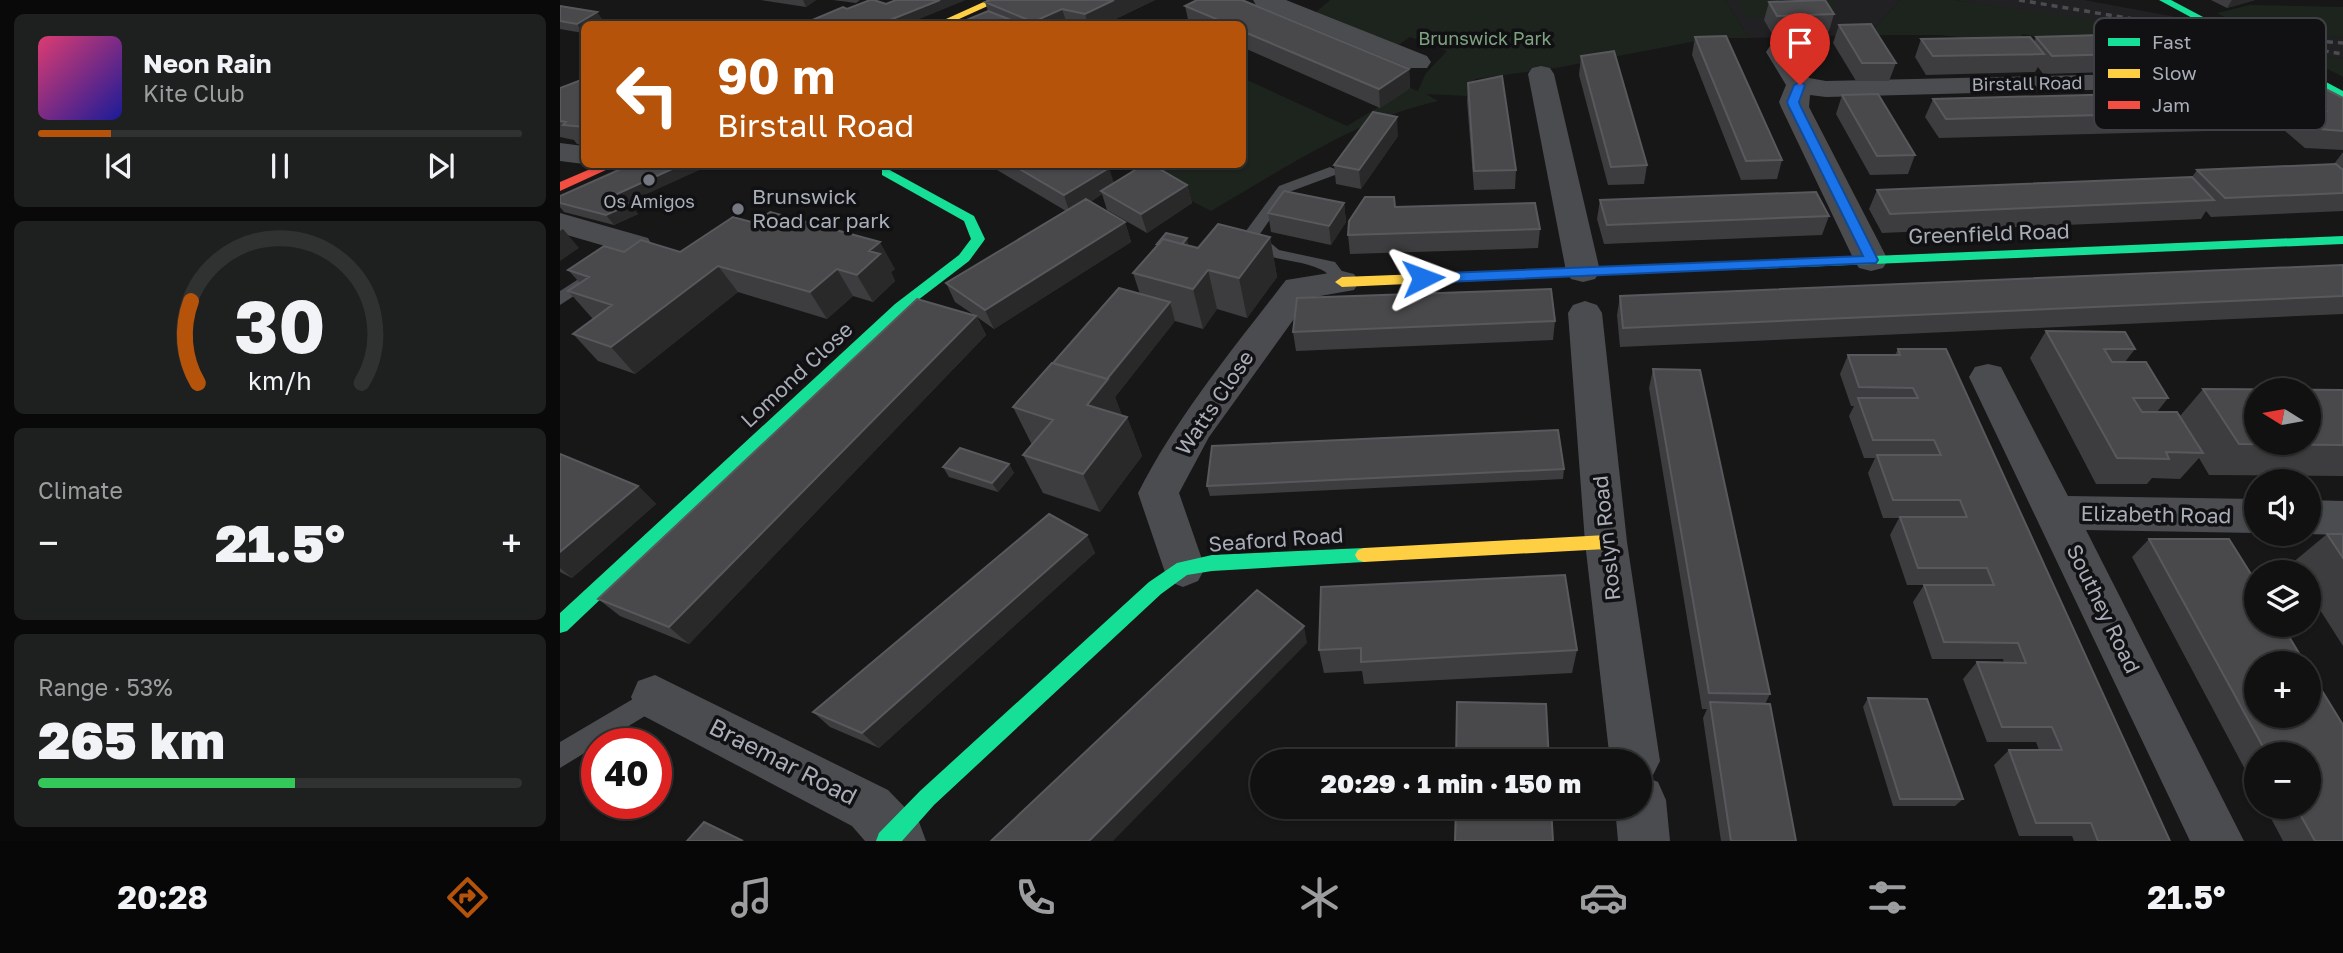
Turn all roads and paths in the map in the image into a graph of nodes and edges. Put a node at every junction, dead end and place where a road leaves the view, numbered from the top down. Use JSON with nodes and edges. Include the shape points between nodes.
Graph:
{"nodes":[{"id":1,"x":996,"y":0,"type":"edge"},
{"id":2,"x":1265,"y":0,"type":"edge"},
{"id":3,"x":2164,"y":0,"type":"edge"},
{"id":4,"x":2197,"y":18,"type":"edge"},
{"id":5,"x":947,"y":21,"type":"edge"},
{"id":6,"x":1779,"y":52,"type":"dead end"},
{"id":7,"x":1410,"y":54,"type":"dead end"},
{"id":8,"x":1541,"y":74,"type":"dead end"},
{"id":9,"x":2094,"y":83,"type":"edge"},
{"id":10,"x":1800,"y":85,"type":"junction"},
{"id":11,"x":2326,"y":87,"type":"edge"},
{"id":12,"x":2343,"y":96,"type":"edge"},
{"id":13,"x":560,"y":152,"type":"edge"},
{"id":14,"x":581,"y":155,"type":"edge"},
{"id":15,"x":603,"y":168,"type":"edge"},
{"id":16,"x":886,"y":172,"type":"dead end"},
{"id":17,"x":1330,"y":172,"type":"dead end"},
{"id":18,"x":560,"y":187,"type":"edge"},
{"id":19,"x":560,"y":223,"type":"edge"},
{"id":20,"x":2343,"y":240,"type":"edge"},
{"id":21,"x":618,"y":258,"type":"joint"},
{"id":22,"x":1871,"y":260,"type":"junction"},
{"id":23,"x":1583,"y":271,"type":"junction"},
{"id":24,"x":1342,"y":282,"type":"junction"},
{"id":25,"x":560,"y":299,"type":"edge"},
{"id":26,"x":1586,"y":313,"type":"dead end"},
{"id":27,"x":1988,"y":377,"type":"dead end"},
{"id":28,"x":2056,"y":513,"type":"junction"},
{"id":29,"x":2244,"y":516,"type":"edge"},
{"id":30,"x":2321,"y":517,"type":"edge"},
{"id":31,"x":2343,"y":517,"type":"edge"},
{"id":32,"x":1606,"y":542,"type":"junction"},
{"id":33,"x":1183,"y":568,"type":"junction"},
{"id":34,"x":560,"y":625,"type":"edge"},
{"id":35,"x":655,"y":697,"type":"joint"},
{"id":36,"x":1633,"y":749,"type":"edge"},
{"id":37,"x":560,"y":756,"type":"edge"},
{"id":38,"x":1642,"y":819,"type":"edge"},
{"id":39,"x":893,"y":839,"type":"edge"},
{"id":40,"x":1644,"y":841,"type":"edge"},
{"id":41,"x":2218,"y":841,"type":"edge"}],
"edges":[{"from":1,"to":5,"type":"main road"},
{"from":2,"to":7,"type":"street"},
{"from":3,"to":4,"type":"main road"},
{"from":6,"to":10,"type":"street"},
{"from":8,"to":23,"type":"street"},
{"from":9,"to":10,"type":"street","name":"Birstall Road","via":[[1840,89]]},
{"from":10,"to":22,"type":"street","via":[[1795,107]]},
{"from":11,"to":12,"type":"main road"},
{"from":13,"to":14,"type":"street"},
{"from":15,"to":18,"type":"main road"},
{"from":16,"to":34,"type":"main road","name":"Lomond Close","via":[[969,219],[978,239],[964,258],[900,307]]},
{"from":17,"to":24,"type":"lane","via":[[1284,189],[1251,235],[1274,254],[1329,266]]},
{"from":19,"to":21,"type":"street"},
{"from":20,"to":22,"type":"main road","name":"Greenfield Road"},
{"from":21,"to":25,"type":"lane"},
{"from":22,"to":23,"type":"main road","name":"Greenfield Road"},
{"from":23,"to":24,"type":"main road","name":"Greenfield Road"},
{"from":24,"to":33,"type":"street","name":"Watts Close","via":[[1298,288],[1195,426],[1158,493]]},
{"from":26,"to":32,"type":"street","name":"Roslyn Road"},
{"from":27,"to":28,"type":"street","name":"Southey Road"},
{"from":28,"to":29,"type":"street","name":"Elizabeth Road"},
{"from":28,"to":41,"type":"street","name":"Southey Road"},
{"from":30,"to":31,"type":"street"},
{"from":32,"to":33,"type":"main road","name":"Seaford Road"},
{"from":32,"to":36,"type":"street","name":"Roslyn Road"},
{"from":33,"to":39,"type":"main road","name":"Seaford Road","via":[[926,798]]},
{"from":35,"to":37,"type":"lane"},
{"from":35,"to":39,"type":"street","name":"Braemar Road","via":[[870,807]]},
{"from":38,"to":40,"type":"street"}]}
